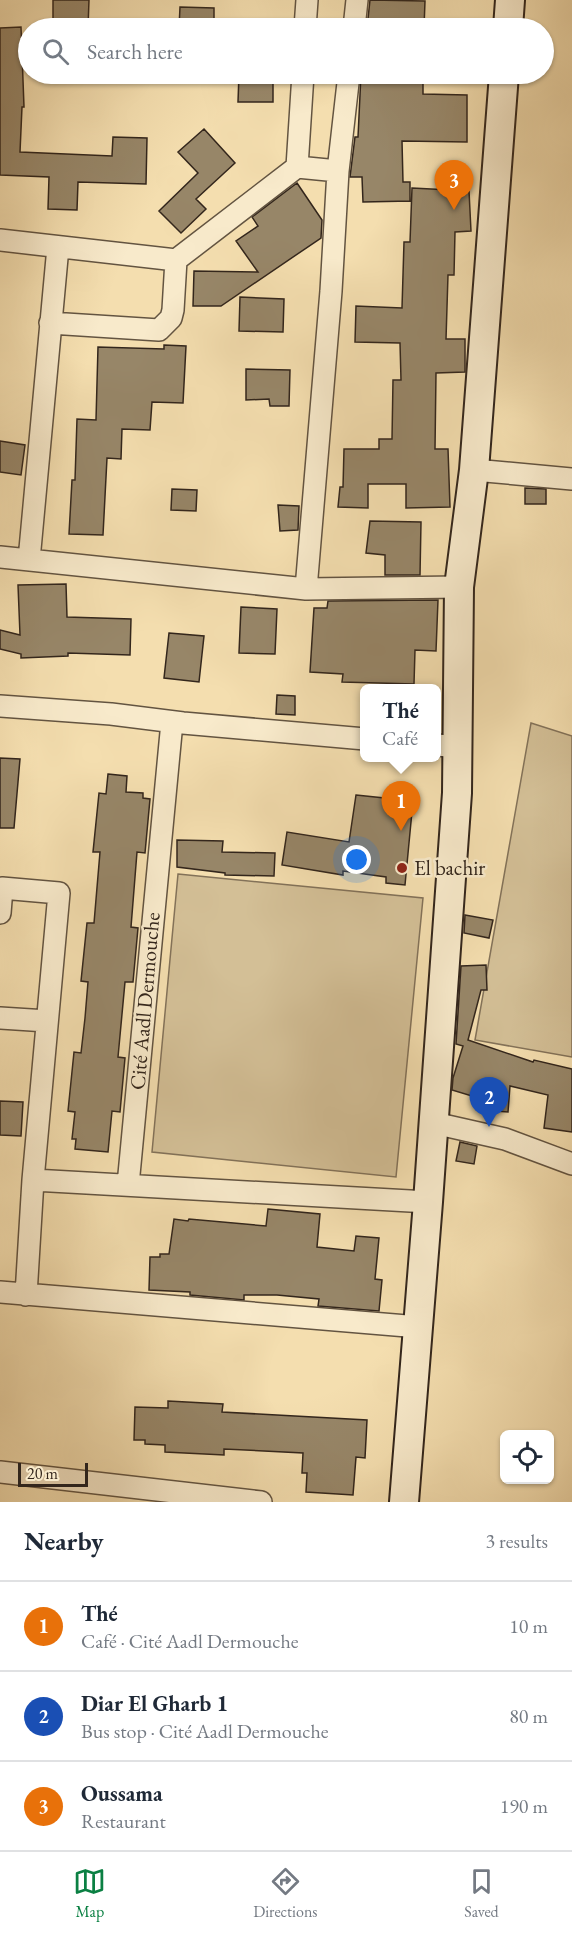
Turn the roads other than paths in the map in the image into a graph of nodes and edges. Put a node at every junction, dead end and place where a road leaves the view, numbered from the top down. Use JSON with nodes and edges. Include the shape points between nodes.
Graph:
{"nodes":[{"id":1,"x":307,"y":0,"type":"edge"},
{"id":2,"x":357,"y":0,"type":"edge"},
{"id":3,"x":510,"y":0,"type":"edge"},
{"id":4,"x":306,"y":18,"type":"edge"},
{"id":5,"x":355,"y":18,"type":"edge"},
{"id":6,"x":508,"y":18,"type":"edge"},
{"id":7,"x":302,"y":84,"type":"edge"},
{"id":8,"x":348,"y":84,"type":"edge"},
{"id":9,"x":503,"y":84,"type":"edge"},
{"id":10,"x":297,"y":167,"type":"junction"},
{"id":11,"x":338,"y":171,"type":"junction"},
{"id":12,"x":0,"y":240,"type":"edge"},
{"id":13,"x":58,"y":247,"type":"junction"},
{"id":14,"x":176,"y":260,"type":"junction"},
{"id":15,"x":50,"y":322,"type":"junction"},
{"id":16,"x":474,"y":470,"type":"junction"},
{"id":17,"x":572,"y":479,"type":"edge"},
{"id":18,"x":0,"y":557,"type":"edge"},
{"id":19,"x":29,"y":560,"type":"junction"},
{"id":20,"x":459,"y":587,"type":"junction"},
{"id":21,"x":306,"y":589,"type":"junction"},
{"id":22,"x":0,"y":706,"type":"edge"},
{"id":23,"x":172,"y":722,"type":"junction"},
{"id":24,"x":360,"y":739,"type":"edge"},
{"id":25,"x":448,"y":746,"type":"edge"},
{"id":26,"x":0,"y":913,"type":"edge"},
{"id":27,"x":0,"y":1018,"type":"edge"},
{"id":28,"x":47,"y":1021,"type":"junction"},
{"id":29,"x":434,"y":1123,"type":"junction"},
{"id":30,"x":572,"y":1164,"type":"edge"},
{"id":31,"x":33,"y":1180,"type":"junction"},
{"id":32,"x":128,"y":1185,"type":"junction"},
{"id":33,"x":428,"y":1202,"type":"junction"},
{"id":34,"x":0,"y":1292,"type":"edge"},
{"id":35,"x":26,"y":1295,"type":"junction"},
{"id":36,"x":419,"y":1327,"type":"junction"},
{"id":37,"x":0,"y":1472,"type":"edge"},
{"id":38,"x":261,"y":1502,"type":"edge"},
{"id":39,"x":404,"y":1502,"type":"edge"}],
"edges":[{"from":1,"to":4,"type":"street"},
{"from":2,"to":5,"type":"street"},
{"from":3,"to":6,"type":"main road"},
{"from":7,"to":10,"type":"street"},
{"from":8,"to":11,"type":"street"},
{"from":9,"to":16,"type":"main road"},
{"from":10,"to":11,"type":"street"},
{"from":10,"to":14,"type":"street"},
{"from":11,"to":21,"type":"street"},
{"from":12,"to":13,"type":"street"},
{"from":13,"to":14,"type":"street"},
{"from":13,"to":15,"type":"street"},
{"from":14,"to":15,"type":"street","via":[[173,310],[159,330]]},
{"from":15,"to":19,"type":"street"},
{"from":16,"to":17,"type":"street"},
{"from":16,"to":20,"type":"main road"},
{"from":18,"to":19,"type":"street"},
{"from":19,"to":21,"type":"street"},
{"from":20,"to":21,"type":"street"},
{"from":20,"to":25,"type":"main road"},
{"from":22,"to":23,"type":"street"},
{"from":23,"to":24,"type":"street"},
{"from":23,"to":32,"type":"street","name":"Cité Aadl Dermouche"},
{"from":25,"to":29,"type":"main road"},
{"from":26,"to":28,"type":"street","via":[[2,888],[59,893]]},
{"from":27,"to":28,"type":"street"},
{"from":28,"to":31,"type":"street"},
{"from":29,"to":30,"type":"street","via":[[505,1140]]},
{"from":29,"to":33,"type":"main road"},
{"from":31,"to":32,"type":"street"},
{"from":31,"to":35,"type":"street"},
{"from":32,"to":33,"type":"street"},
{"from":33,"to":36,"type":"main road"},
{"from":34,"to":35,"type":"street"},
{"from":35,"to":36,"type":"street"},
{"from":36,"to":39,"type":"main road"},
{"from":37,"to":38,"type":"street"}]}
